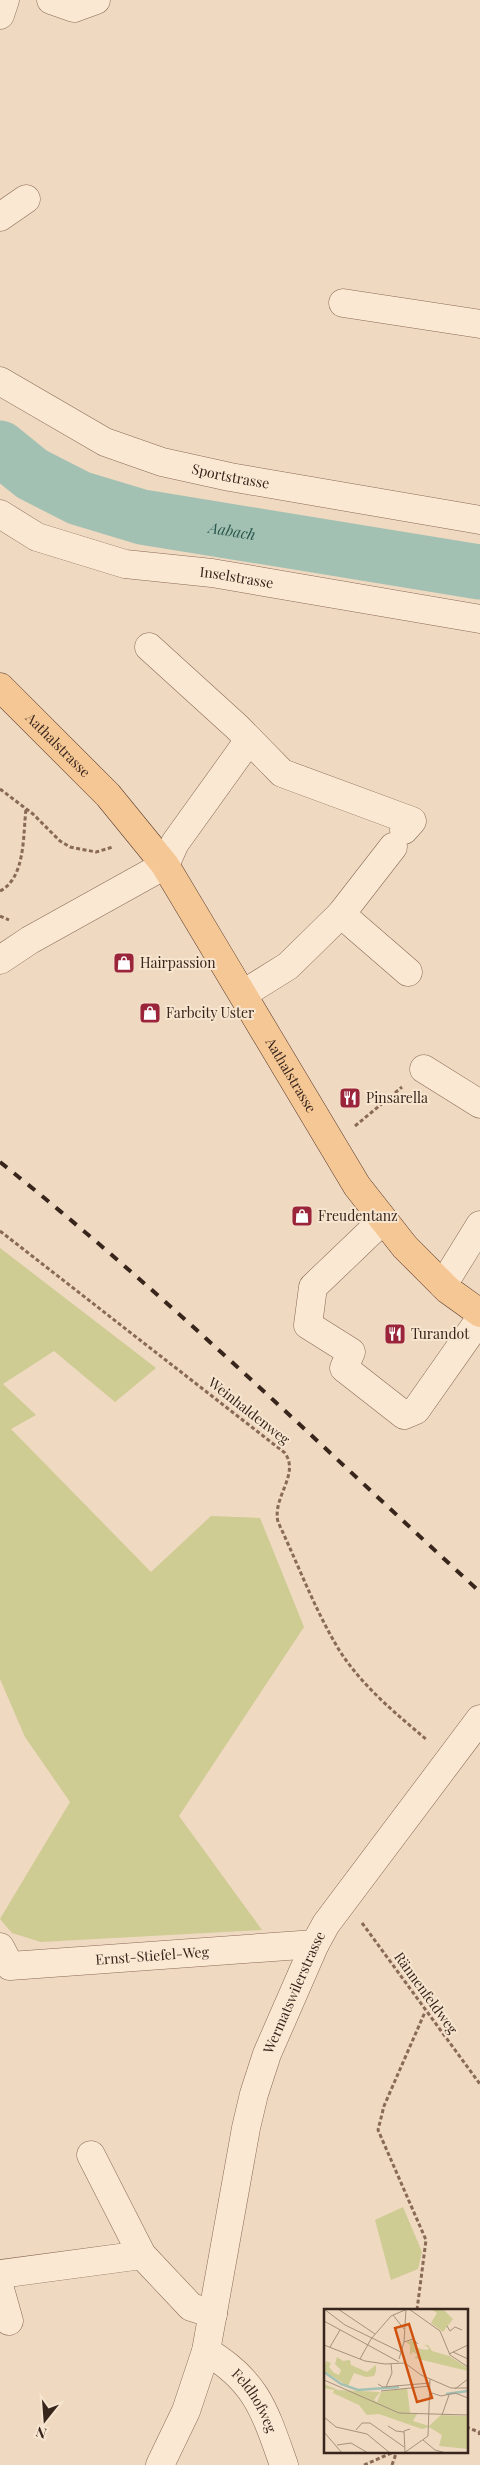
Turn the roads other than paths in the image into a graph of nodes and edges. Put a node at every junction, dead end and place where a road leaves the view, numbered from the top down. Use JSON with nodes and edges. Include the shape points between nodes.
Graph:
{"nodes":[{"id":1,"x":4,"y":0,"type":"edge"},
{"id":2,"x":51,"y":0,"type":"edge"},
{"id":3,"x":96,"y":0,"type":"edge"},
{"id":4,"x":0,"y":15,"type":"edge"},
{"id":5,"x":26,"y":199,"type":"dead end"},
{"id":6,"x":0,"y":217,"type":"edge"},
{"id":7,"x":343,"y":303,"type":"dead end"},
{"id":8,"x":480,"y":324,"type":"edge"},
{"id":9,"x":0,"y":382,"type":"edge"},
{"id":10,"x":0,"y":514,"type":"edge"},
{"id":11,"x":480,"y":520,"type":"edge"},
{"id":12,"x":480,"y":619,"type":"edge"},
{"id":13,"x":149,"y":647,"type":"dead end"},
{"id":14,"x":0,"y":687,"type":"edge"},
{"id":15,"x":249,"y":740,"type":"junction"},
{"id":16,"x":155,"y":871,"type":"junction"},
{"id":17,"x":341,"y":914,"type":"junction"},
{"id":18,"x":0,"y":960,"type":"edge"},
{"id":19,"x":408,"y":972,"type":"dead end"},
{"id":20,"x":243,"y":994,"type":"junction"},
{"id":21,"x":424,"y":1069,"type":"road end"},
{"id":22,"x":480,"y":1104,"type":"edge"},
{"id":23,"x":383,"y":1220,"type":"junction"},
{"id":24,"x":480,"y":1225,"type":"edge"},
{"id":25,"x":443,"y":1285,"type":"junction"},
{"id":26,"x":480,"y":1313,"type":"edge"},
{"id":27,"x":480,"y":1319,"type":"edge"},
{"id":28,"x":480,"y":1719,"type":"edge"},
{"id":29,"x":315,"y":1944,"type":"junction"},
{"id":30,"x":0,"y":1947,"type":"edge"},
{"id":31,"x":91,"y":2155,"type":"dead end"},
{"id":32,"x":142,"y":2255,"type":"junction"},
{"id":33,"x":0,"y":2274,"type":"edge"},
{"id":34,"x":0,"y":2289,"type":"edge"},
{"id":35,"x":213,"y":2314,"type":"junction"},
{"id":36,"x":9,"y":2321,"type":"dead end"},
{"id":37,"x":206,"y":2351,"type":"junction"},
{"id":38,"x":160,"y":2465,"type":"edge"},
{"id":39,"x":284,"y":2465,"type":"edge"}],
"edges":[{"from":1,"to":4,"type":"street"},
{"from":2,"to":3,"type":"street","via":[[74,8]]},
{"from":5,"to":6,"type":"street"},
{"from":7,"to":8,"type":"street"},
{"from":9,"to":11,"type":"street","name":"Sportstrasse","via":[[105,442],[162,462],[230,478]]},
{"from":10,"to":12,"type":"street","name":"Inselstrasse","via":[[37,537],[125,564],[212,573]]},
{"from":13,"to":15,"type":"street"},
{"from":14,"to":16,"type":"main road","name":"Aathalstrasse","via":[[108,795]]},
{"from":15,"to":16,"type":"street"},
{"from":15,"to":17,"type":"street","via":[[282,773],[412,821]]},
{"from":16,"to":18,"type":"street"},
{"from":16,"to":20,"type":"main road","name":"Aathalstrasse"},
{"from":17,"to":19,"type":"street"},
{"from":17,"to":20,"type":"street","via":[[288,966]]},
{"from":20,"to":23,"type":"main road","name":"Aathalstrasse","via":[[357,1186]]},
{"from":21,"to":22,"type":"street"},
{"from":23,"to":25,"type":"main road","name":"Aathalstrasse"},
{"from":23,"to":27,"type":"street","via":[[313,1286],[308,1325],[351,1352],[344,1368],[404,1415],[416,1410]]},
{"from":24,"to":25,"type":"street"},
{"from":25,"to":26,"type":"main road","name":"Aathalstrasse"},
{"from":28,"to":29,"type":"street","name":"Wermatswilerstrasse","via":[[326,1924]]},
{"from":29,"to":30,"type":"street","name":"Ernst-Stiefel-Weg","via":[[10,1966]]},
{"from":29,"to":35,"type":"street","name":"Wermatswilerstrasse","via":[[287,2006],[254,2094],[234,2186]]},
{"from":31,"to":32,"type":"street"},
{"from":32,"to":33,"type":"street"},
{"from":32,"to":35,"type":"street","via":[[191,2307]]},
{"from":34,"to":36,"type":"street"},
{"from":35,"to":37,"type":"street","name":"Wermatswilerstrasse"},
{"from":37,"to":38,"type":"street","name":"Wermatswilerstrasse","via":[[186,2411]]},
{"from":37,"to":39,"type":"street","name":"Feldhofweg","via":[[243,2377],[255,2394]]}]}
